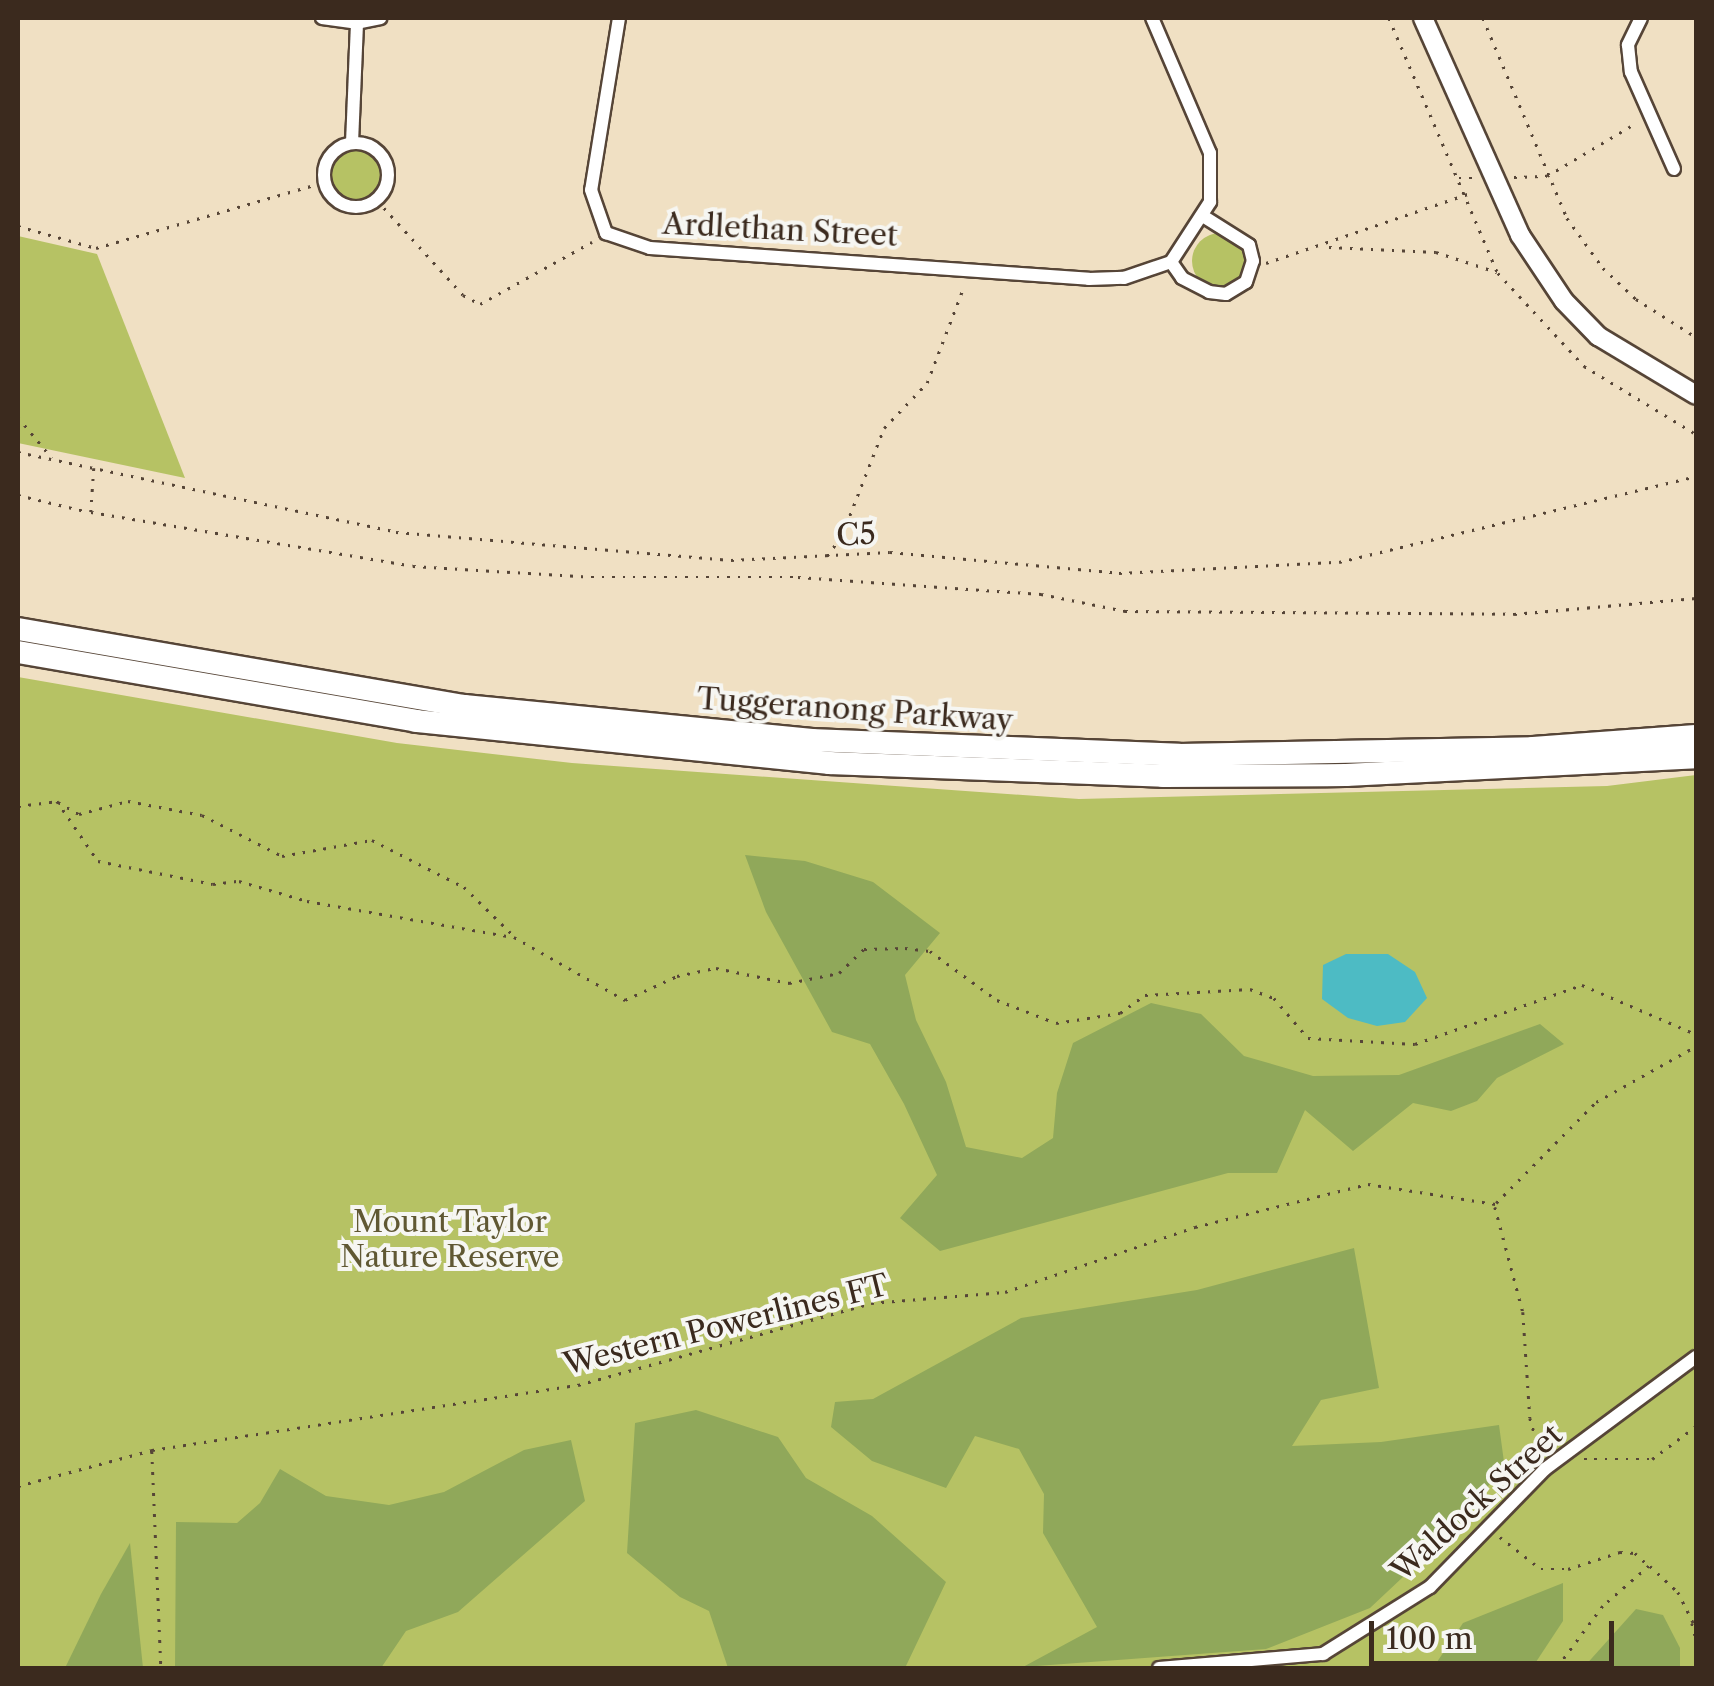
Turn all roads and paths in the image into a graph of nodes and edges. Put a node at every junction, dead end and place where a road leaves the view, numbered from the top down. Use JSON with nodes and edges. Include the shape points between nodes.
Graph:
{"nodes":[{"id":1,"x":322,"y":18,"type":"edge"},
{"id":2,"x":380,"y":18,"type":"edge"},
{"id":3,"x":619,"y":18,"type":"edge"},
{"id":4,"x":1152,"y":18,"type":"edge"},
{"id":5,"x":1389,"y":18,"type":"edge"},
{"id":6,"x":1422,"y":18,"type":"edge"},
{"id":7,"x":1483,"y":18,"type":"edge"},
{"id":8,"x":1641,"y":18,"type":"edge"},
{"id":9,"x":356,"y":23,"type":"junction"},
{"id":10,"x":1650,"y":114,"type":"junction"},
{"id":11,"x":352,"y":143,"type":"junction"},
{"id":12,"x":1674,"y":169,"type":"dead end"},
{"id":13,"x":1548,"y":176,"type":"junction"},
{"id":14,"x":325,"y":182,"type":"junction"},
{"id":15,"x":1468,"y":193,"type":"junction"},
{"id":16,"x":377,"y":200,"type":"junction"},
{"id":17,"x":1206,"y":218,"type":"junction"},
{"id":18,"x":18,"y":226,"type":"edge"},
{"id":19,"x":606,"y":233,"type":"junction"},
{"id":20,"x":1326,"y":247,"type":"junction"},
{"id":21,"x":1171,"y":262,"type":"junction"},
{"id":22,"x":972,"y":266,"type":"junction"},
{"id":23,"x":1253,"y":266,"type":"junction"},
{"id":24,"x":1498,"y":272,"type":"junction"},
{"id":25,"x":1696,"y":337,"type":"edge"},
{"id":26,"x":1696,"y":396,"type":"edge"},
{"id":27,"x":18,"y":417,"type":"edge"},
{"id":28,"x":1696,"y":434,"type":"edge"},
{"id":29,"x":18,"y":452,"type":"edge"},
{"id":30,"x":54,"y":460,"type":"junction"},
{"id":31,"x":94,"y":468,"type":"junction"},
{"id":32,"x":1696,"y":476,"type":"edge"},
{"id":33,"x":18,"y":495,"type":"edge"},
{"id":34,"x":91,"y":512,"type":"junction"},
{"id":35,"x":826,"y":557,"type":"junction"},
{"id":36,"x":1696,"y":598,"type":"edge"},
{"id":37,"x":18,"y":630,"type":"edge"},
{"id":38,"x":18,"y":652,"type":"edge"},
{"id":39,"x":1696,"y":736,"type":"edge"},
{"id":40,"x":1696,"y":758,"type":"edge"},
{"id":41,"x":57,"y":801,"type":"junction"},
{"id":42,"x":18,"y":806,"type":"edge"},
{"id":43,"x":514,"y":937,"type":"junction"},
{"id":44,"x":1696,"y":1034,"type":"edge"},
{"id":45,"x":1696,"y":1046,"type":"edge"},
{"id":46,"x":1495,"y":1204,"type":"junction"},
{"id":47,"x":1696,"y":1357,"type":"edge"},
{"id":48,"x":1696,"y":1426,"type":"edge"},
{"id":49,"x":152,"y":1450,"type":"junction"},
{"id":50,"x":1558,"y":1460,"type":"junction"},
{"id":51,"x":1545,"y":1469,"type":"junction"},
{"id":52,"x":18,"y":1486,"type":"edge"},
{"id":53,"x":1491,"y":1528,"type":"junction"},
{"id":54,"x":1650,"y":1566,"type":"junction"},
{"id":55,"x":1691,"y":1622,"type":"junction"},
{"id":56,"x":1696,"y":1628,"type":"edge"},
{"id":57,"x":1696,"y":1639,"type":"edge"},
{"id":58,"x":161,"y":1668,"type":"edge"},
{"id":59,"x":1159,"y":1668,"type":"edge"},
{"id":60,"x":1556,"y":1668,"type":"edge"}],
"edges":[{"from":1,"to":9,"type":"street"},
{"from":2,"to":9,"type":"street"},
{"from":3,"to":19,"type":"street","via":[[591,190]]},
{"from":4,"to":17,"type":"street","via":[[1210,154]]},
{"from":5,"to":15,"type":"path"},
{"from":6,"to":26,"type":"main road","via":[[1520,235],[1564,302],[1598,336]]},
{"from":7,"to":13,"type":"path"},
{"from":8,"to":10,"type":"street","via":[[1628,45],[1631,72]]},
{"from":9,"to":11,"type":"street"},
{"from":10,"to":12,"type":"street"},
{"from":10,"to":13,"type":"path"},
{"from":11,"to":14,"type":"street","via":[[331,155]]},
{"from":11,"to":16,"type":"street","via":[[371,146],[386,163],[387,185]]},
{"from":13,"to":25,"type":"path","via":[[1567,218],[1603,268]]},
{"from":14,"to":16,"type":"street","via":[[347,206]]},
{"from":14,"to":18,"type":"path","via":[[96,248]]},
{"from":15,"to":20,"type":"path"},
{"from":15,"to":24,"type":"path"},
{"from":16,"to":19,"type":"path","via":[[463,295],[480,304],[557,267]]},
{"from":17,"to":21,"type":"street"},
{"from":17,"to":23,"type":"street","via":[[1246,240]]},
{"from":19,"to":22,"type":"street","name":"Ardlethan Street","via":[[650,248]]},
{"from":20,"to":23,"type":"path"},
{"from":20,"to":24,"type":"path","via":[[1436,252]]},
{"from":21,"to":22,"type":"street","name":"Ardlethan Street","via":[[1124,278],[1089,279]]},
{"from":21,"to":23,"type":"street","via":[[1197,289],[1220,294],[1242,286]]},
{"from":22,"to":35,"type":"path","via":[[927,384],[884,428],[842,535]]},
{"from":24,"to":28,"type":"path","via":[[1584,366]]},
{"from":27,"to":30,"type":"path"},
{"from":29,"to":30,"type":"path","name":"C5"},
{"from":30,"to":31,"type":"path","name":"C5"},
{"from":31,"to":34,"type":"path"},
{"from":31,"to":35,"type":"path","name":"C5","via":[[396,532],[731,560]]},
{"from":32,"to":35,"type":"path","name":"C5","via":[[1339,562],[1119,573],[890,552]]},
{"from":33,"to":34,"type":"path"},
{"from":34,"to":36,"type":"path","via":[[413,566],[591,577],[798,578],[1041,594],[1126,611],[1514,614]]},
{"from":37,"to":39,"type":"highway","name":"Tuggeranong Parkway","via":[[466,706],[811,740],[1179,755],[1514,748]]},
{"from":38,"to":40,"type":"highway","name":"Tuggeranong Parkway","via":[[416,721],[829,763],[1310,775]]},
{"from":41,"to":42,"type":"path"},
{"from":41,"to":43,"type":"path","via":[[98,861],[212,884],[239,880],[308,901]]},
{"from":41,"to":43,"type":"path","via":[[79,814],[128,800],[202,815],[282,856],[372,840],[464,887]]},
{"from":43,"to":44,"type":"path","via":[[625,1000],[677,976],[716,968],[789,983],[839,973],[864,949],[905,948],[930,951],[997,1000],[1056,1024],[1120,1013],[1145,994],[1250,989],[1274,998],[1308,1038],[1415,1044],[1582,985]]},
{"from":45,"to":46,"type":"path","via":[[1596,1102]]},
{"from":46,"to":49,"type":"path","name":"Western Powerlines FT","via":[[1368,1184],[1195,1226],[1004,1292],[871,1304],[578,1386]]},
{"from":46,"to":51,"type":"path","via":[[1523,1312],[1530,1418]]},
{"from":47,"to":50,"type":"street","name":"Waldock Street"},
{"from":48,"to":50,"type":"path","via":[[1652,1458]]},
{"from":49,"to":52,"type":"path","name":"Western Powerlines FT"},
{"from":49,"to":58,"type":"path"},
{"from":50,"to":51,"type":"street","name":"Waldock Street"},
{"from":51,"to":53,"type":"street","name":"Waldock Street"},
{"from":53,"to":54,"type":"path","via":[[1541,1569],[1620,1552],[1635,1553]]},
{"from":53,"to":59,"type":"street","name":"Waldock Street","via":[[1430,1587],[1323,1654]]},
{"from":54,"to":55,"type":"path","via":[[1678,1592]]},
{"from":54,"to":60,"type":"path","via":[[1603,1606]]},
{"from":55,"to":56,"type":"path"},
{"from":55,"to":57,"type":"path"}]}
